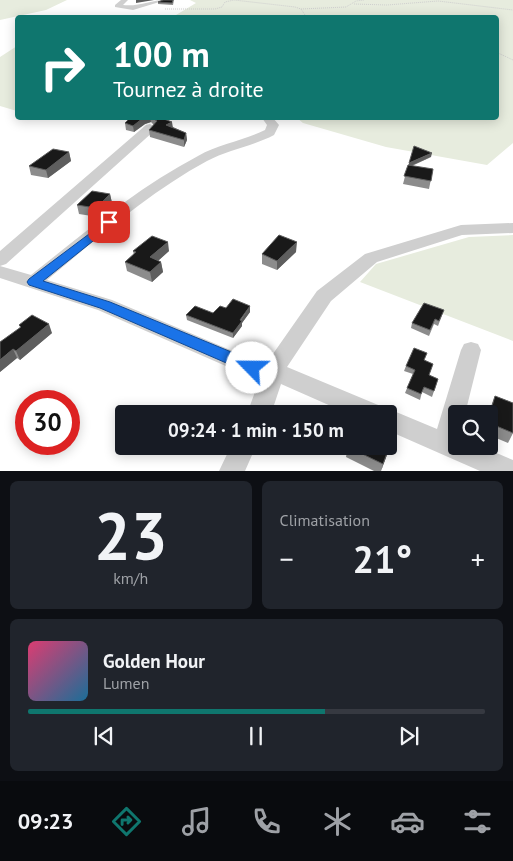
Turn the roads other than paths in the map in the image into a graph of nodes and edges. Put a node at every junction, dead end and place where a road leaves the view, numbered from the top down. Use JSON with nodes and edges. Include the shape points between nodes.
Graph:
{"nodes":[{"id":1,"x":125,"y":0,"type":"edge"},
{"id":2,"x":163,"y":0,"type":"edge"},
{"id":3,"x":146,"y":7,"type":"junction"},
{"id":4,"x":126,"y":15,"type":"edge"},
{"id":5,"x":269,"y":120,"type":"edge"},
{"id":6,"x":150,"y":128,"type":"edge"},
{"id":7,"x":513,"y":228,"type":"edge"},
{"id":8,"x":0,"y":260,"type":"edge"},
{"id":9,"x":0,"y":272,"type":"edge"},
{"id":10,"x":34,"y":282,"type":"junction"},
{"id":11,"x":471,"y":350,"type":"dead end"},
{"id":12,"x":273,"y":371,"type":"junction"},
{"id":13,"x":263,"y":405,"type":"edge"},
{"id":14,"x":354,"y":405,"type":"edge"},
{"id":15,"x":397,"y":423,"type":"edge"},
{"id":16,"x":445,"y":443,"type":"junction"},
{"id":17,"x":240,"y":455,"type":"edge"},
{"id":18,"x":232,"y":471,"type":"edge"},
{"id":19,"x":510,"y":471,"type":"edge"}],
"edges":[{"from":1,"to":3,"type":"street","via":[[117,6]]},
{"from":2,"to":3,"type":"street"},
{"from":3,"to":4,"type":"street","via":[[141,12]]},
{"from":5,"to":10,"type":"street","via":[[273,125],[270,132],[203,158],[159,184]]},
{"from":6,"to":8,"type":"street"},
{"from":7,"to":12,"type":"street","via":[[461,230],[371,258],[324,296]]},
{"from":9,"to":10,"type":"street"},
{"from":10,"to":12,"type":"street","via":[[105,305],[252,368]]},
{"from":11,"to":16,"type":"lane"},
{"from":12,"to":13,"type":"street"},
{"from":12,"to":14,"type":"street"},
{"from":15,"to":16,"type":"street"},
{"from":16,"to":19,"type":"street"},
{"from":17,"to":18,"type":"street"}]}
